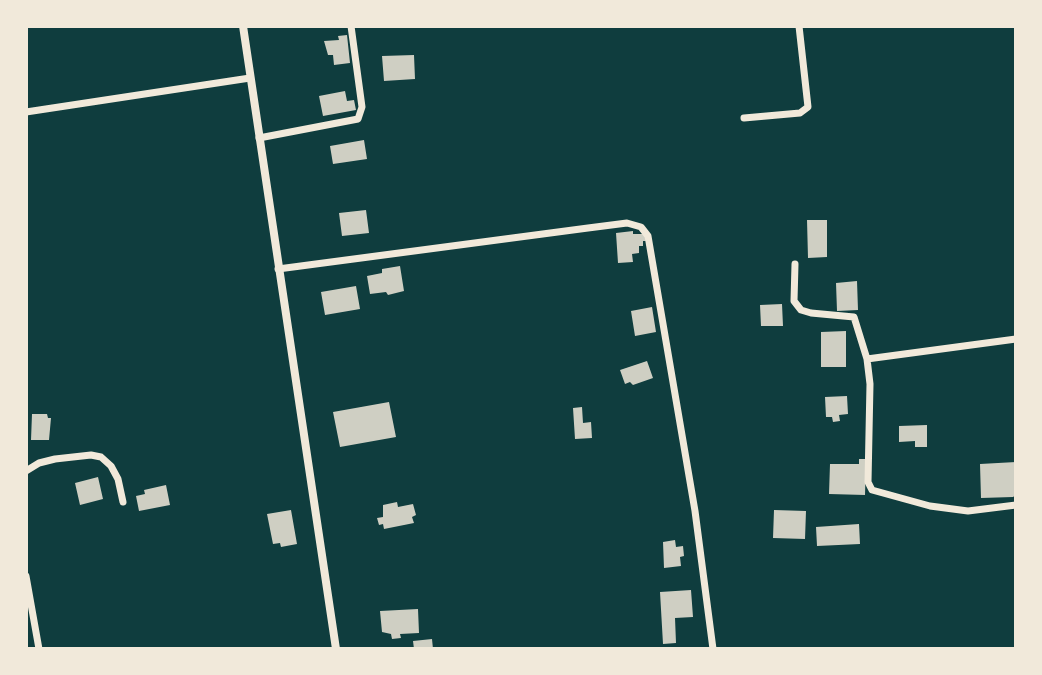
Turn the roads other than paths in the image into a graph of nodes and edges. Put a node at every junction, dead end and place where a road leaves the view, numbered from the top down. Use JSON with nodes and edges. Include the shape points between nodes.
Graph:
{"nodes":[{"id":1,"x":243,"y":26,"type":"edge"},
{"id":2,"x":351,"y":26,"type":"edge"},
{"id":3,"x":799,"y":26,"type":"edge"},
{"id":4,"x":250,"y":78,"type":"junction"},
{"id":5,"x":26,"y":112,"type":"edge"},
{"id":6,"x":744,"y":118,"type":"dead end"},
{"id":7,"x":259,"y":138,"type":"junction"},
{"id":8,"x":795,"y":264,"type":"dead end"},
{"id":9,"x":278,"y":269,"type":"junction"},
{"id":10,"x":1016,"y":339,"type":"edge"},
{"id":11,"x":867,"y":359,"type":"junction"},
{"id":12,"x":26,"y":471,"type":"edge"},
{"id":13,"x":123,"y":502,"type":"dead end"},
{"id":14,"x":1016,"y":505,"type":"edge"},
{"id":15,"x":26,"y":576,"type":"edge"},
{"id":16,"x":39,"y":649,"type":"edge"},
{"id":17,"x":336,"y":649,"type":"edge"},
{"id":18,"x":713,"y":649,"type":"edge"}],
"edges":[{"from":1,"to":4,"type":"street"},
{"from":2,"to":7,"type":"street","via":[[362,107],[358,119]]},
{"from":3,"to":6,"type":"street","via":[[808,107],[800,113]]},
{"from":4,"to":5,"type":"street"},
{"from":4,"to":7,"type":"street"},
{"from":7,"to":9,"type":"street"},
{"from":8,"to":11,"type":"street","via":[[794,301],[811,313],[854,317]]},
{"from":9,"to":17,"type":"street"},
{"from":9,"to":18,"type":"street","via":[[627,223],[646,231],[695,511]]},
{"from":10,"to":11,"type":"street"},
{"from":11,"to":14,"type":"street","via":[[872,490],[968,511]]},
{"from":12,"to":13,"type":"street","via":[[55,459],[101,457],[118,479]]},
{"from":15,"to":16,"type":"street"}]}
